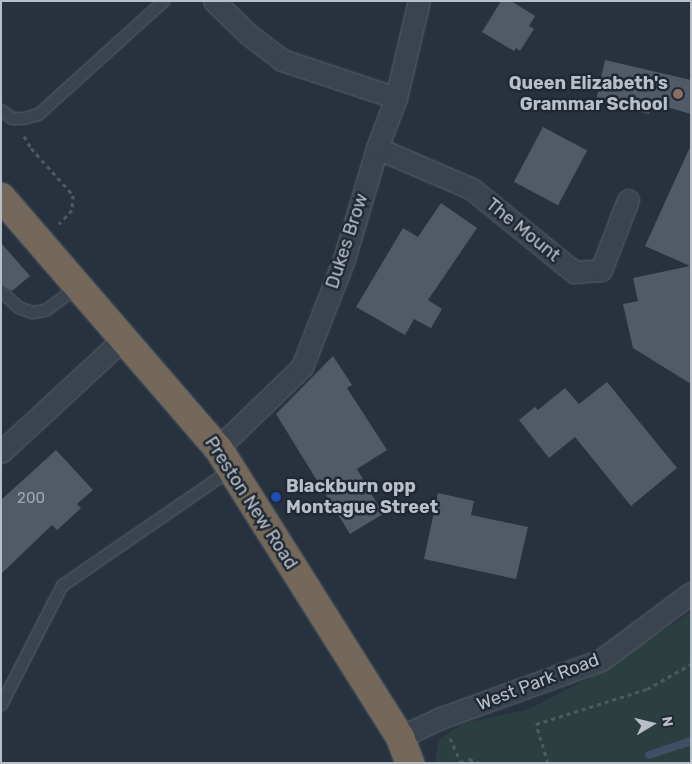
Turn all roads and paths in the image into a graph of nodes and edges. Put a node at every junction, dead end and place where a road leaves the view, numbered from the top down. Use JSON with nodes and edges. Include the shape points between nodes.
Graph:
{"nodes":[{"id":1,"x":163,"y":1,"type":"edge"},
{"id":2,"x":214,"y":1,"type":"edge"},
{"id":3,"x":419,"y":1,"type":"edge"},
{"id":4,"x":396,"y":98,"type":"junction"},
{"id":5,"x":1,"y":110,"type":"edge"},
{"id":6,"x":23,"y":135,"type":"dead end"},
{"id":7,"x":377,"y":148,"type":"junction"},
{"id":8,"x":2,"y":198,"type":"edge"},
{"id":9,"x":628,"y":200,"type":"dead end"},
{"id":10,"x":40,"y":241,"type":"junction"},
{"id":11,"x":78,"y":286,"type":"junction"},
{"id":12,"x":1,"y":292,"type":"edge"},
{"id":13,"x":124,"y":338,"type":"junction"},
{"id":14,"x":1,"y":452,"type":"edge"},
{"id":15,"x":225,"y":458,"type":"junction"},
{"id":16,"x":691,"y":593,"type":"edge"},
{"id":17,"x":691,"y":664,"type":"edge"},
{"id":18,"x":1,"y":704,"type":"edge"},
{"id":19,"x":400,"y":737,"type":"junction"},
{"id":20,"x":410,"y":763,"type":"edge"},
{"id":21,"x":461,"y":763,"type":"edge"},
{"id":22,"x":480,"y":763,"type":"edge"},
{"id":23,"x":548,"y":763,"type":"edge"}],
"edges":[{"from":1,"to":5,"type":"lane","via":[[38,114],[12,118]]},
{"from":2,"to":4,"type":"street","via":[[248,34],[282,60]]},
{"from":3,"to":4,"type":"street","name":"Dukes Brow"},
{"from":4,"to":7,"type":"street","name":"Dukes Brow"},
{"from":6,"to":10,"type":"path","via":[[73,195],[72,210]]},
{"from":7,"to":9,"type":"street","name":"The Mount","via":[[472,189],[574,272],[601,270]]},
{"from":7,"to":15,"type":"street","name":"Dukes Brow","via":[[344,259],[302,367]]},
{"from":8,"to":10,"type":"highway","name":"Preston New Road"},
{"from":10,"to":11,"type":"highway","name":"Preston New Road"},
{"from":11,"to":12,"type":"lane","via":[[45,310],[32,312],[18,307]]},
{"from":11,"to":13,"type":"highway","name":"Preston New Road"},
{"from":13,"to":14,"type":"street"},
{"from":13,"to":15,"type":"highway","name":"Preston New Road"},
{"from":15,"to":18,"type":"lane","via":[[62,585]]},
{"from":15,"to":19,"type":"highway","name":"Preston New Road"},
{"from":16,"to":19,"type":"street","name":"West Park Road","via":[[601,660],[441,718]]},
{"from":17,"to":23,"type":"path","via":[[648,689],[536,724]]},
{"from":19,"to":20,"type":"highway","name":"Preston New Road"},
{"from":21,"to":22,"type":"path","via":[[469,759]]}]}
